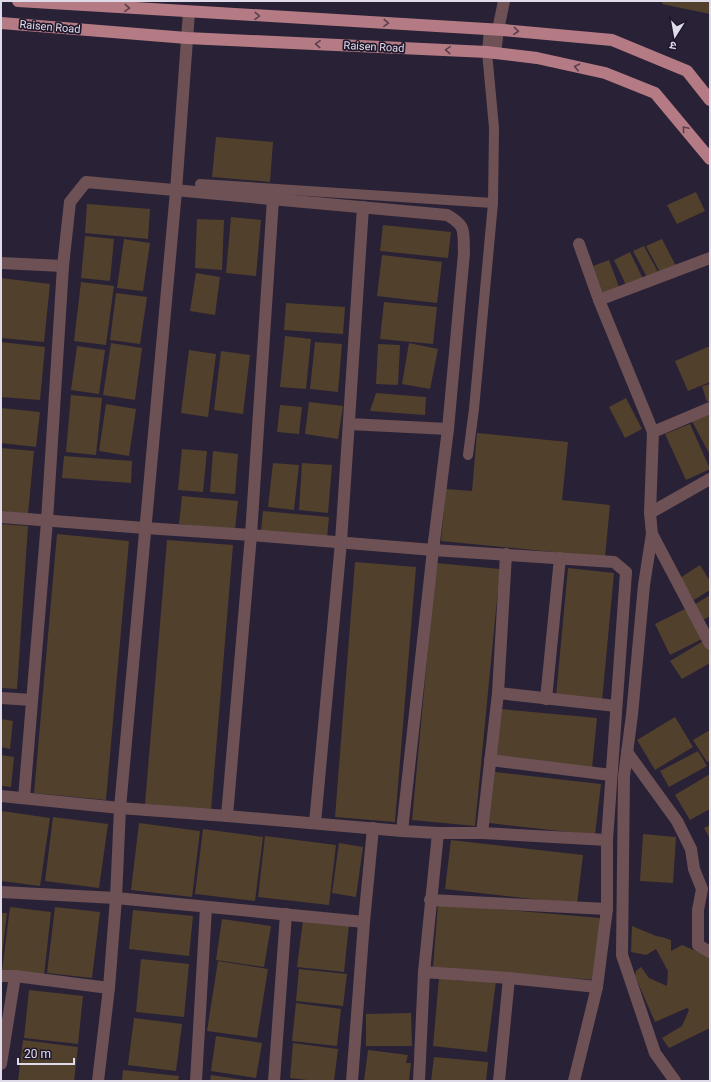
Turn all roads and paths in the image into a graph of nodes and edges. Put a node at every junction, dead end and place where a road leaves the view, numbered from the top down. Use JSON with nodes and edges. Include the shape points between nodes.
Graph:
{"nodes":[{"id":1,"x":18,"y":1,"type":"edge"},
{"id":2,"x":504,"y":1,"type":"edge"},
{"id":3,"x":75,"y":3,"type":"edge"},
{"id":4,"x":188,"y":12,"type":"junction"},
{"id":5,"x":1,"y":23,"type":"edge"},
{"id":6,"x":493,"y":30,"type":"junction"},
{"id":7,"x":187,"y":38,"type":"junction"},
{"id":8,"x":491,"y":52,"type":"junction"},
{"id":9,"x":710,"y":100,"type":"edge"},
{"id":10,"x":710,"y":159,"type":"edge"},
{"id":11,"x":200,"y":184,"type":"dead end"},
{"id":12,"x":176,"y":191,"type":"junction"},
{"id":13,"x":273,"y":199,"type":"junction"},
{"id":14,"x":493,"y":203,"type":"junction"},
{"id":15,"x":363,"y":207,"type":"junction"},
{"id":16,"x":579,"y":244,"type":"dead end"},
{"id":17,"x":710,"y":258,"type":"edge"},
{"id":18,"x":1,"y":263,"type":"edge"},
{"id":19,"x":63,"y":266,"type":"junction"},
{"id":20,"x":598,"y":300,"type":"junction"},
{"id":21,"x":710,"y":408,"type":"edge"},
{"id":22,"x":349,"y":424,"type":"junction"},
{"id":23,"x":448,"y":429,"type":"junction"},
{"id":24,"x":653,"y":432,"type":"junction"},
{"id":25,"x":468,"y":455,"type":"dead end"},
{"id":26,"x":710,"y":479,"type":"edge"},
{"id":27,"x":650,"y":513,"type":"junction"},
{"id":28,"x":1,"y":517,"type":"edge"},
{"id":29,"x":46,"y":521,"type":"junction"},
{"id":30,"x":144,"y":528,"type":"junction"},
{"id":31,"x":652,"y":534,"type":"junction"},
{"id":32,"x":251,"y":535,"type":"junction"},
{"id":33,"x":341,"y":542,"type":"junction"},
{"id":34,"x":433,"y":550,"type":"junction"},
{"id":35,"x":506,"y":554,"type":"junction"},
{"id":36,"x":560,"y":558,"type":"junction"},
{"id":37,"x":710,"y":644,"type":"edge"},
{"id":38,"x":498,"y":693,"type":"junction"},
{"id":39,"x":1,"y":698,"type":"edge"},
{"id":40,"x":546,"y":699,"type":"junction"},
{"id":41,"x":32,"y":700,"type":"junction"},
{"id":42,"x":616,"y":706,"type":"junction"},
{"id":43,"x":627,"y":752,"type":"junction"},
{"id":44,"x":490,"y":760,"type":"junction"},
{"id":45,"x":610,"y":776,"type":"junction"},
{"id":46,"x":1,"y":796,"type":"edge"},
{"id":47,"x":24,"y":798,"type":"junction"},
{"id":48,"x":120,"y":808,"type":"junction"},
{"id":49,"x":227,"y":816,"type":"junction"},
{"id":50,"x":315,"y":823,"type":"junction"},
{"id":51,"x":373,"y":828,"type":"junction"},
{"id":52,"x":402,"y":831,"type":"junction"},
{"id":53,"x":438,"y":833,"type":"junction"},
{"id":54,"x":482,"y":833,"type":"junction"},
{"id":55,"x":607,"y":840,"type":"junction"},
{"id":56,"x":1,"y":892,"type":"edge"},
{"id":57,"x":116,"y":898,"type":"junction"},
{"id":58,"x":430,"y":900,"type":"junction"},
{"id":59,"x":206,"y":907,"type":"junction"},
{"id":60,"x":607,"y":909,"type":"junction"},
{"id":61,"x":286,"y":914,"type":"junction"},
{"id":62,"x":364,"y":922,"type":"junction"},
{"id":63,"x":710,"y":952,"type":"edge"},
{"id":64,"x":424,"y":972,"type":"junction"},
{"id":65,"x":1,"y":976,"type":"edge"},
{"id":66,"x":16,"y":976,"type":"junction"},
{"id":67,"x":509,"y":978,"type":"junction"},
{"id":68,"x":597,"y":987,"type":"junction"},
{"id":69,"x":109,"y":988,"type":"junction"},
{"id":70,"x":1,"y":1064,"type":"edge"},
{"id":71,"x":98,"y":1081,"type":"edge"},
{"id":72,"x":196,"y":1081,"type":"edge"},
{"id":73,"x":274,"y":1081,"type":"edge"},
{"id":74,"x":352,"y":1081,"type":"edge"},
{"id":75,"x":419,"y":1081,"type":"edge"},
{"id":76,"x":499,"y":1081,"type":"edge"},
{"id":77,"x":574,"y":1081,"type":"edge"},
{"id":78,"x":675,"y":1081,"type":"edge"}],
"edges":[{"from":1,"to":3,"type":"main road"},
{"from":2,"to":6,"type":"street"},
{"from":3,"to":4,"type":"main road","one_way":true},
{"from":4,"to":6,"type":"main road","one_way":true},
{"from":4,"to":7,"type":"street"},
{"from":5,"to":7,"type":"main road","name":"Raisen Road"},
{"from":6,"to":8,"type":"street"},
{"from":6,"to":9,"type":"main road","one_way":true,"via":[[612,40],[687,71]]},
{"from":8,"to":7,"type":"main road","name":"Raisen Road","one_way":true},
{"from":7,"to":12,"type":"street"},
{"from":10,"to":8,"type":"main road","name":"Raisen Road","one_way":true,"via":[[655,93],[605,73],[537,58]]},
{"from":8,"to":14,"type":"lane"},
{"from":11,"to":14,"type":"lane"},
{"from":12,"to":13,"type":"street"},
{"from":12,"to":19,"type":"street","via":[[86,182],[70,202]]},
{"from":12,"to":30,"type":"street"},
{"from":13,"to":15,"type":"street"},
{"from":13,"to":32,"type":"street"},
{"from":14,"to":25,"type":"lane"},
{"from":15,"to":22,"type":"street"},
{"from":15,"to":23,"type":"street","via":[[447,215],[458,221],[463,230],[464,253]]},
{"from":16,"to":20,"type":"street"},
{"from":17,"to":20,"type":"street"},
{"from":18,"to":19,"type":"street"},
{"from":19,"to":29,"type":"street"},
{"from":20,"to":24,"type":"street"},
{"from":21,"to":24,"type":"street"},
{"from":22,"to":23,"type":"street"},
{"from":22,"to":33,"type":"street"},
{"from":23,"to":34,"type":"street"},
{"from":24,"to":27,"type":"street"},
{"from":26,"to":27,"type":"street"},
{"from":27,"to":31,"type":"street"},
{"from":28,"to":29,"type":"street"},
{"from":29,"to":30,"type":"street"},
{"from":29,"to":41,"type":"street"},
{"from":30,"to":32,"type":"street"},
{"from":30,"to":48,"type":"street"},
{"from":31,"to":37,"type":"street"},
{"from":31,"to":43,"type":"street","via":[[644,585]]},
{"from":32,"to":33,"type":"street"},
{"from":32,"to":49,"type":"street"},
{"from":33,"to":34,"type":"street"},
{"from":33,"to":50,"type":"street"},
{"from":34,"to":35,"type":"street"},
{"from":34,"to":52,"type":"street"},
{"from":35,"to":36,"type":"street"},
{"from":35,"to":38,"type":"street"},
{"from":36,"to":40,"type":"street"},
{"from":36,"to":42,"type":"street","via":[[614,562],[626,572]]},
{"from":38,"to":40,"type":"street"},
{"from":38,"to":44,"type":"street"},
{"from":39,"to":41,"type":"street"},
{"from":40,"to":42,"type":"street"},
{"from":41,"to":47,"type":"street"},
{"from":42,"to":45,"type":"street"},
{"from":43,"to":63,"type":"street","via":[[677,821],[691,849],[694,869],[702,889],[698,910],[698,946]]},
{"from":43,"to":78,"type":"street","via":[[624,776],[622,954],[655,1053]]},
{"from":44,"to":45,"type":"street"},
{"from":44,"to":54,"type":"street"},
{"from":45,"to":55,"type":"street"},
{"from":46,"to":47,"type":"street"},
{"from":47,"to":48,"type":"street"},
{"from":48,"to":49,"type":"street"},
{"from":48,"to":57,"type":"street"},
{"from":49,"to":50,"type":"street"},
{"from":50,"to":51,"type":"street"},
{"from":51,"to":52,"type":"street"},
{"from":51,"to":62,"type":"street"},
{"from":52,"to":53,"type":"street"},
{"from":53,"to":54,"type":"street"},
{"from":53,"to":58,"type":"street"},
{"from":54,"to":55,"type":"street"},
{"from":55,"to":60,"type":"street"},
{"from":56,"to":57,"type":"street"},
{"from":57,"to":59,"type":"street"},
{"from":57,"to":69,"type":"street"},
{"from":58,"to":60,"type":"street"},
{"from":58,"to":64,"type":"street"},
{"from":59,"to":61,"type":"street"},
{"from":59,"to":72,"type":"street"},
{"from":60,"to":68,"type":"street"},
{"from":61,"to":62,"type":"street"},
{"from":61,"to":73,"type":"street"},
{"from":62,"to":74,"type":"street"},
{"from":64,"to":67,"type":"street"},
{"from":64,"to":75,"type":"street"},
{"from":65,"to":66,"type":"street"},
{"from":66,"to":69,"type":"street"},
{"from":66,"to":70,"type":"street"},
{"from":67,"to":68,"type":"street"},
{"from":67,"to":76,"type":"street"},
{"from":68,"to":77,"type":"street"},
{"from":69,"to":71,"type":"street"}]}
